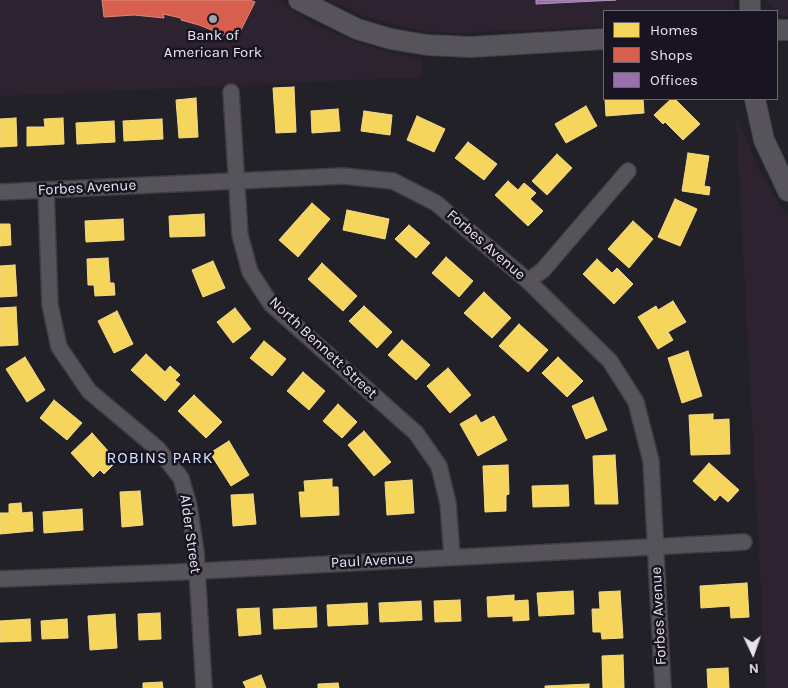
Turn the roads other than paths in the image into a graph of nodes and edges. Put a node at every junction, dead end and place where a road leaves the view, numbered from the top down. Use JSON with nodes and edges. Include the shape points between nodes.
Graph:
{"nodes":[{"id":1,"x":299,"y":0,"type":"edge"},
{"id":2,"x":603,"y":39,"type":"edge"},
{"id":3,"x":231,"y":92,"type":"dead end"},
{"id":4,"x":755,"y":100,"type":"edge"},
{"id":5,"x":628,"y":171,"type":"dead end"},
{"id":6,"x":236,"y":181,"type":"junction"},
{"id":7,"x":46,"y":190,"type":"junction"},
{"id":8,"x":788,"y":191,"type":"edge"},
{"id":9,"x":0,"y":192,"type":"edge"},
{"id":10,"x":528,"y":281,"type":"junction"},
{"id":11,"x":744,"y":542,"type":"dead end"},
{"id":12,"x":655,"y":547,"type":"junction"},
{"id":13,"x":452,"y":556,"type":"junction"},
{"id":14,"x":196,"y":571,"type":"junction"},
{"id":15,"x":0,"y":579,"type":"edge"},
{"id":16,"x":204,"y":688,"type":"edge"},
{"id":17,"x":663,"y":688,"type":"edge"}],
"edges":[{"from":1,"to":2,"type":"street","via":[[357,29],[427,45],[471,47]]},
{"from":3,"to":6,"type":"street","name":"North Bennett Street"},
{"from":4,"to":8,"type":"street","via":[[766,145]]},
{"from":5,"to":10,"type":"street","via":[[543,270]]},
{"from":6,"to":7,"type":"street","name":"Forbes Avenue"},
{"from":6,"to":10,"type":"street","name":"Forbes Avenue","via":[[343,176],[393,181],[436,202]]},
{"from":6,"to":13,"type":"street","name":"North Bennett Street","via":[[240,235],[250,272],[271,304],[416,433],[439,466],[448,502]]},
{"from":7,"to":9,"type":"street","name":"Forbes Avenue"},
{"from":7,"to":14,"type":"street","name":"Alder Street","via":[[50,305],[60,347],[89,391],[158,448],[181,478],[190,506]]},
{"from":10,"to":12,"type":"street","name":"Forbes Avenue","via":[[610,361],[636,402],[651,461]]},
{"from":11,"to":12,"type":"street","name":"Paul Avenue"},
{"from":12,"to":13,"type":"street","name":"Paul Avenue"},
{"from":12,"to":17,"type":"street","name":"Forbes Avenue"},
{"from":13,"to":14,"type":"street","name":"Paul Avenue"},
{"from":14,"to":15,"type":"street","name":"Paul Avenue"},
{"from":14,"to":16,"type":"street","name":"Alder Street"}]}
